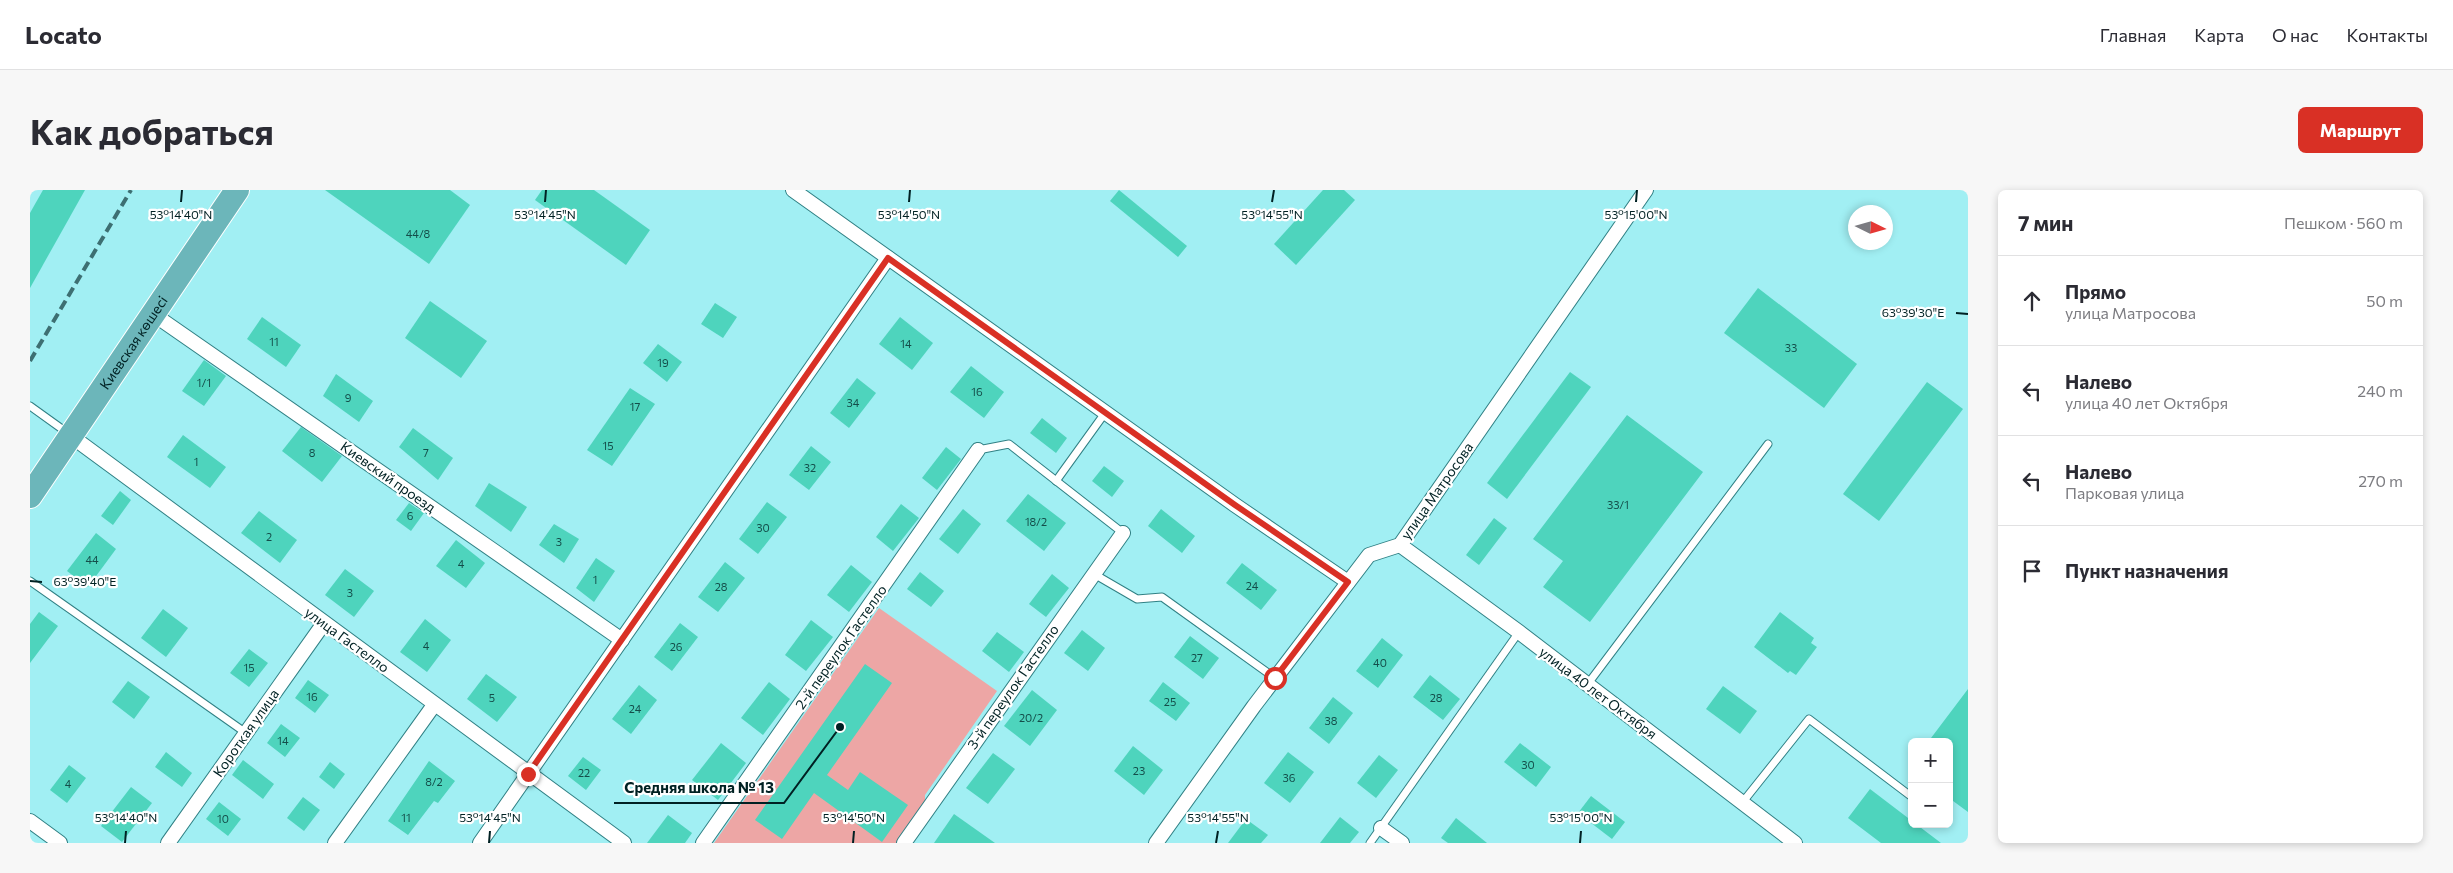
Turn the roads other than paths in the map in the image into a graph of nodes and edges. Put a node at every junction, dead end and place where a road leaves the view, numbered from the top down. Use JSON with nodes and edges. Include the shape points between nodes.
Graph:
{"nodes":[{"id":1,"x":237,"y":190,"type":"edge"},
{"id":2,"x":793,"y":190,"type":"edge"},
{"id":3,"x":1646,"y":190,"type":"edge"},
{"id":4,"x":888,"y":258,"type":"junction"},
{"id":5,"x":153,"y":314,"type":"junction"},
{"id":6,"x":30,"y":406,"type":"edge"},
{"id":7,"x":1105,"y":413,"type":"junction"},
{"id":8,"x":71,"y":436,"type":"junction"},
{"id":9,"x":1768,"y":444,"type":"dead end"},
{"id":10,"x":978,"y":450,"type":"joint"},
{"id":11,"x":1056,"y":481,"type":"junction"},
{"id":12,"x":30,"y":496,"type":"edge"},
{"id":13,"x":1123,"y":533,"type":"joint"},
{"id":14,"x":1400,"y":545,"type":"junction"},
{"id":15,"x":1094,"y":574,"type":"junction"},
{"id":16,"x":30,"y":581,"type":"edge"},
{"id":17,"x":1348,"y":582,"type":"junction"},
{"id":18,"x":324,"y":624,"type":"junction"},
{"id":19,"x":1519,"y":632,"type":"junction"},
{"id":20,"x":622,"y":640,"type":"junction"},
{"id":21,"x":1275,"y":678,"type":"junction"},
{"id":22,"x":1588,"y":685,"type":"junction"},
{"id":23,"x":434,"y":705,"type":"junction"},
{"id":24,"x":246,"y":733,"type":"junction"},
{"id":25,"x":528,"y":774,"type":"junction"},
{"id":26,"x":1908,"y":794,"type":"edge"},
{"id":27,"x":1742,"y":803,"type":"junction"},
{"id":28,"x":30,"y":821,"type":"edge"},
{"id":29,"x":1381,"y":828,"type":"junction"},
{"id":30,"x":60,"y":843,"type":"edge"},
{"id":31,"x":168,"y":843,"type":"edge"},
{"id":32,"x":335,"y":843,"type":"edge"},
{"id":33,"x":480,"y":843,"type":"edge"},
{"id":34,"x":624,"y":843,"type":"edge"},
{"id":35,"x":703,"y":843,"type":"edge"},
{"id":36,"x":904,"y":843,"type":"edge"},
{"id":37,"x":1156,"y":843,"type":"edge"},
{"id":38,"x":1370,"y":843,"type":"edge"},
{"id":39,"x":1402,"y":843,"type":"edge"},
{"id":40,"x":1795,"y":843,"type":"edge"}],
"edges":[{"from":1,"to":5,"type":"highway","name":"Киевская көшесі"},
{"from":2,"to":4,"type":"street"},
{"from":3,"to":14,"type":"street","name":"улица Матросова"},
{"from":4,"to":7,"type":"street"},
{"from":4,"to":20,"type":"street"},
{"from":5,"to":8,"type":"highway","name":"Киевская көшесі"},
{"from":5,"to":20,"type":"street","name":"Киевский проезд"},
{"from":6,"to":8,"type":"lane"},
{"from":7,"to":11,"type":"lane"},
{"from":7,"to":17,"type":"street"},
{"from":8,"to":12,"type":"highway","name":"Киевская көшесі"},
{"from":8,"to":18,"type":"street","name":"улица Гастелло"},
{"from":9,"to":22,"type":"lane"},
{"from":10,"to":11,"type":"lane","via":[[1009,444]]},
{"from":10,"to":35,"type":"street","name":"2-й переулок Гастелло"},
{"from":11,"to":13,"type":"lane"},
{"from":13,"to":15,"type":"street","name":"3-й переулок Гастелло"},
{"from":14,"to":17,"type":"street","name":"улица Матросова","via":[[1369,555]]},
{"from":14,"to":19,"type":"street","name":"улица 40 лет Октября"},
{"from":15,"to":21,"type":"lane","via":[[1137,599],[1162,597]]},
{"from":15,"to":36,"type":"street","name":"3-й переулок Гастелло"},
{"from":16,"to":24,"type":"lane"},
{"from":17,"to":21,"type":"street","name":"улица Матросова"},
{"from":18,"to":23,"type":"street","name":"улица Гастелло"},
{"from":18,"to":24,"type":"street","name":"Короткая улица"},
{"from":19,"to":22,"type":"street","name":"улица 40 лет Октября"},
{"from":19,"to":29,"type":"lane"},
{"from":20,"to":25,"type":"street"},
{"from":21,"to":37,"type":"street","name":"улица Матросова"},
{"from":22,"to":27,"type":"street","name":"улица 40 лет Октября"},
{"from":23,"to":25,"type":"street","name":"улица Гастелло"},
{"from":23,"to":32,"type":"street"},
{"from":24,"to":31,"type":"street","name":"Короткая улица"},
{"from":25,"to":33,"type":"street"},
{"from":25,"to":34,"type":"street","name":"улица Гастелло"},
{"from":26,"to":27,"type":"lane","via":[[1809,720]]},
{"from":27,"to":40,"type":"street","name":"улица 40 лет Октября"},
{"from":28,"to":30,"type":"street"},
{"from":29,"to":38,"type":"lane"},
{"from":29,"to":39,"type":"street"}]}
